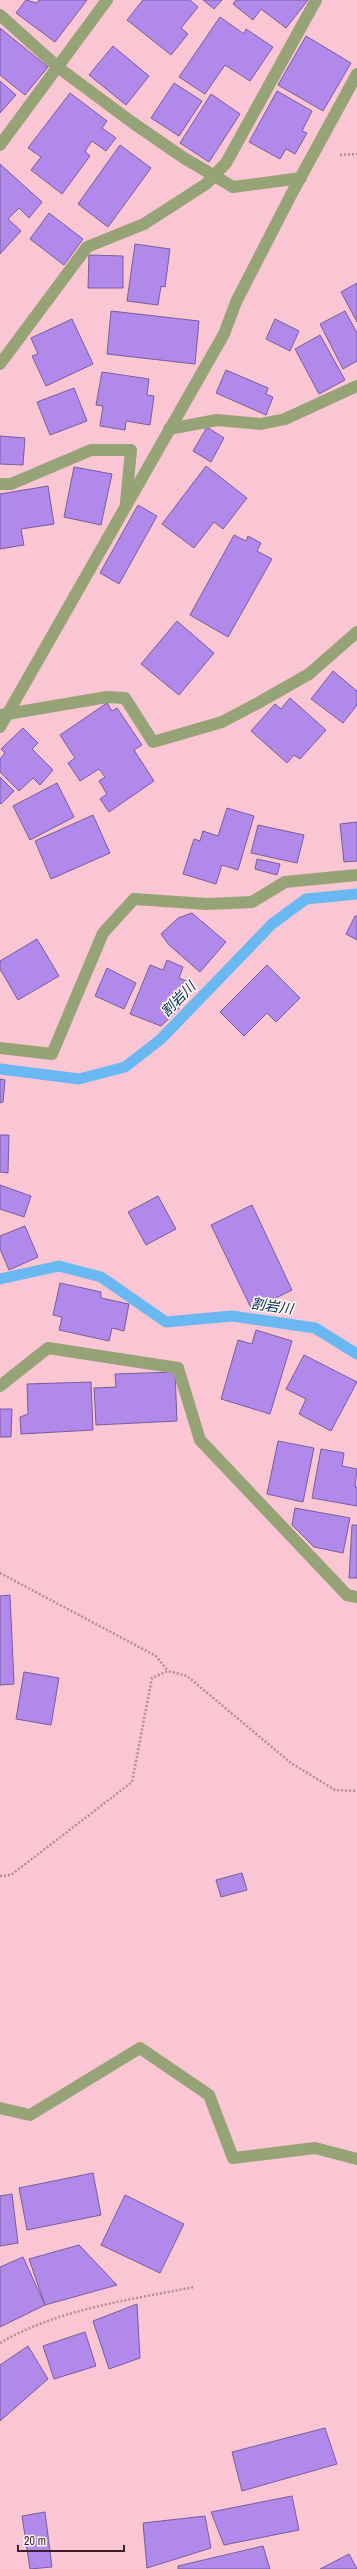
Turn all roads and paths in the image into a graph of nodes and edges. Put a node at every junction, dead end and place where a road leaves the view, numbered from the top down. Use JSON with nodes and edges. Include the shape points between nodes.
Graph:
{"nodes":[{"id":1,"x":107,"y":0,"type":"edge"},
{"id":2,"x":316,"y":0,"type":"edge"},
{"id":3,"x":0,"y":15,"type":"edge"},
{"id":4,"x":59,"y":68,"type":"junction"},
{"id":5,"x":357,"y":74,"type":"edge"},
{"id":6,"x":0,"y":145,"type":"edge"},
{"id":7,"x":214,"y":174,"type":"junction"},
{"id":8,"x":301,"y":178,"type":"junction"},
{"id":9,"x":0,"y":364,"type":"edge"},
{"id":10,"x":357,"y":386,"type":"edge"},
{"id":11,"x":169,"y":429,"type":"junction"},
{"id":12,"x":0,"y":484,"type":"edge"},
{"id":13,"x":126,"y":507,"type":"junction"},
{"id":14,"x":357,"y":632,"type":"edge"},
{"id":15,"x":3,"y":715,"type":"edge"},
{"id":16,"x":0,"y":727,"type":"edge"},
{"id":17,"x":357,"y":875,"type":"edge"},
{"id":18,"x":0,"y":1048,"type":"edge"},
{"id":19,"x":0,"y":1386,"type":"edge"},
{"id":20,"x":0,"y":1572,"type":"edge"},
{"id":21,"x":357,"y":1597,"type":"edge"},
{"id":22,"x":168,"y":1671,"type":"junction"},
{"id":23,"x":357,"y":1791,"type":"edge"},
{"id":24,"x":0,"y":1876,"type":"edge"},
{"id":25,"x":0,"y":2108,"type":"edge"},
{"id":26,"x":357,"y":2159,"type":"edge"},
{"id":27,"x":194,"y":2287,"type":"dead end"},
{"id":28,"x":0,"y":2343,"type":"edge"}],
"edges":[{"from":1,"to":4,"type":"street"},
{"from":2,"to":7,"type":"street","via":[[226,163]]},
{"from":3,"to":4,"type":"street"},
{"from":4,"to":6,"type":"street"},
{"from":4,"to":7,"type":"street","via":[[171,149]]},
{"from":5,"to":8,"type":"street"},
{"from":7,"to":8,"type":"street","via":[[233,187]]},
{"from":7,"to":9,"type":"street","via":[[206,184],[144,224],[87,247]]},
{"from":8,"to":11,"type":"street","via":[[236,302],[224,334]]},
{"from":10,"to":11,"type":"street","via":[[285,419],[261,424],[217,420]]},
{"from":11,"to":13,"type":"street"},
{"from":12,"to":13,"type":"street","via":[[11,484],[91,450],[131,450]]},
{"from":13,"to":15,"type":"street"},
{"from":14,"to":15,"type":"street","via":[[309,674],[258,703],[222,722],[153,742],[125,698],[107,697]]},
{"from":15,"to":16,"type":"street"},
{"from":17,"to":18,"type":"street","via":[[285,882],[252,902],[208,904],[134,899],[103,933],[52,1054]]},
{"from":19,"to":21,"type":"street","via":[[48,1348],[178,1368],[200,1440],[347,1595]]},
{"from":20,"to":22,"type":"path","via":[[156,1656]]},
{"from":22,"to":23,"type":"path","via":[[187,1676],[291,1763],[335,1790]]},
{"from":22,"to":24,"type":"path","via":[[152,1678],[132,1782],[11,1875]]},
{"from":25,"to":26,"type":"street","via":[[30,2116],[140,2048],[209,2095],[233,2158],[315,2148]]},
{"from":27,"to":28,"type":"path","via":[[99,2306],[19,2331]]}]}
